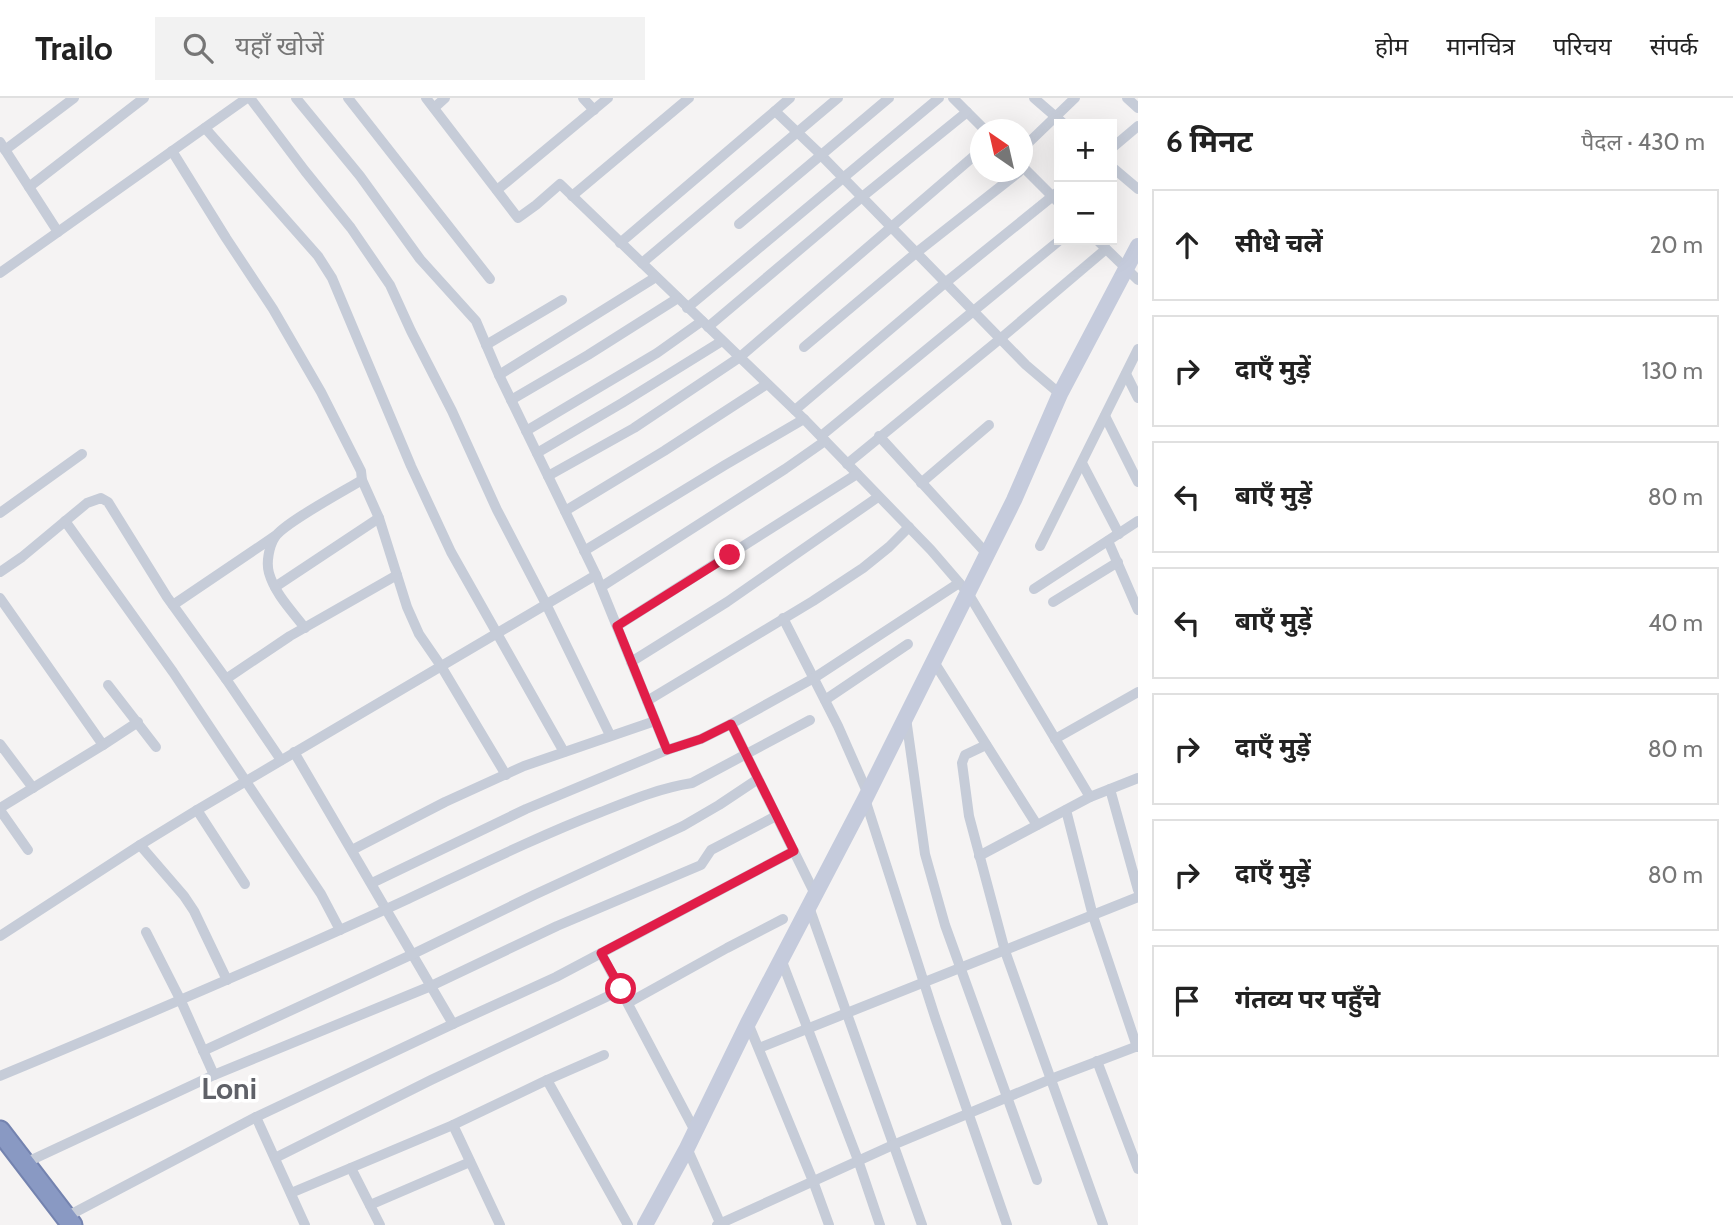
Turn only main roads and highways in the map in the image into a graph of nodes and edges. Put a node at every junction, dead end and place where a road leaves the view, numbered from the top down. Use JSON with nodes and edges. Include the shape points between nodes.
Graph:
{"nodes":[{"id":1,"x":0,"y":1130,"type":"edge"},
{"id":2,"x":0,"y":1150,"type":"edge"},
{"id":3,"x":65,"y":1222,"type":"edge"}],
"edges":[{"from":1,"to":3,"type":"highway"},
{"from":2,"to":3,"type":"highway"}]}
